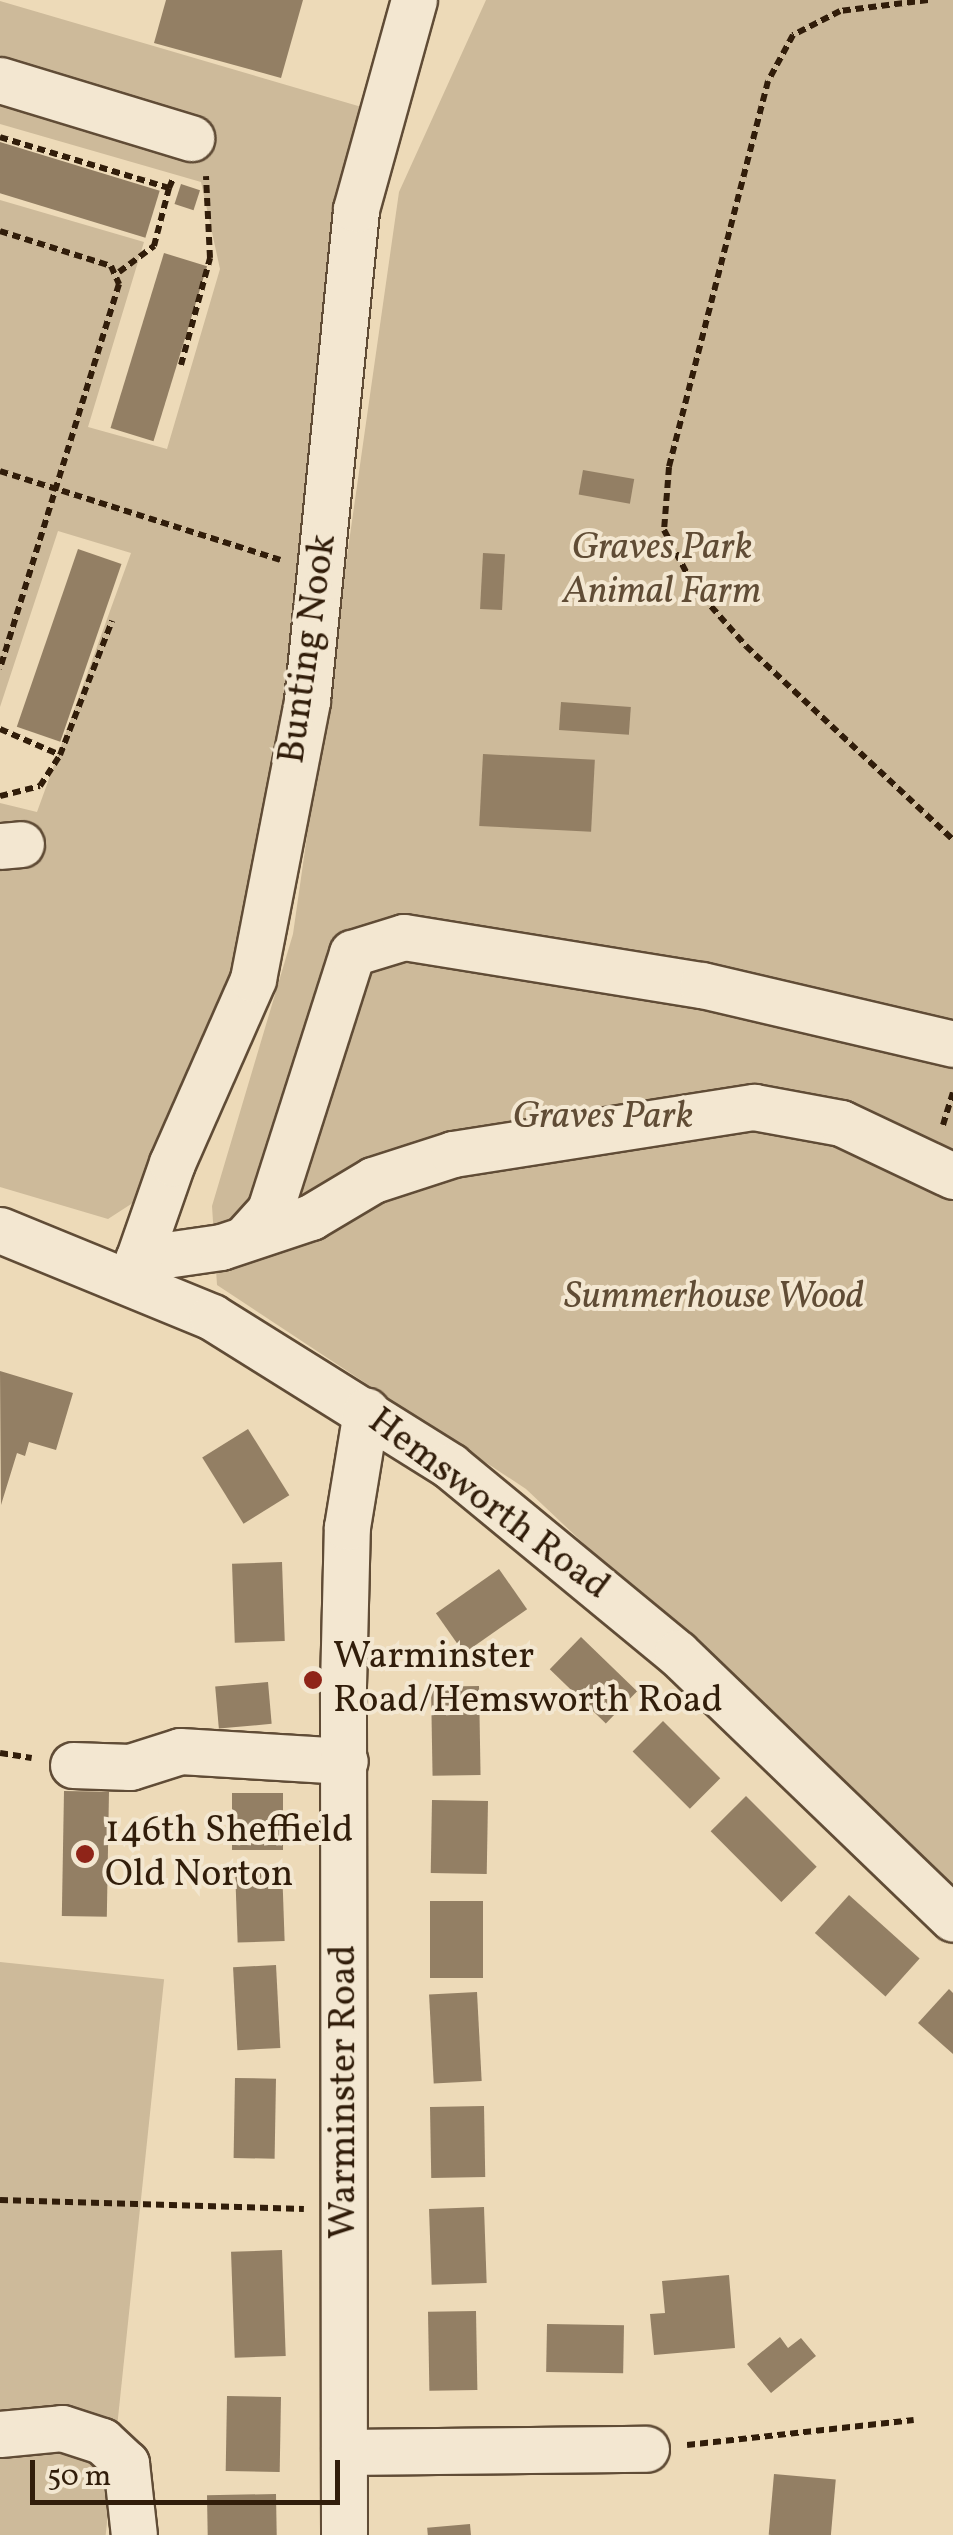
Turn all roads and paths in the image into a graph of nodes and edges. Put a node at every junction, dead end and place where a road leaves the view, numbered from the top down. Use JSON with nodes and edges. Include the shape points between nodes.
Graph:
{"nodes":[{"id":1,"x":414,"y":0,"type":"edge"},
{"id":2,"x":928,"y":0,"type":"edge"},
{"id":3,"x":0,"y":80,"type":"edge"},
{"id":4,"x":0,"y":137,"type":"edge"},
{"id":5,"x":191,"y":138,"type":"junction"},
{"id":6,"x":169,"y":188,"type":"junction"},
{"id":7,"x":0,"y":230,"type":"edge"},
{"id":8,"x":119,"y":272,"type":"junction"},
{"id":9,"x":181,"y":365,"type":"dead end"},
{"id":10,"x":0,"y":471,"type":"edge"},
{"id":11,"x":55,"y":487,"type":"junction"},
{"id":12,"x":323,"y":574,"type":"junction"},
{"id":13,"x":112,"y":621,"type":"dead end"},
{"id":14,"x":0,"y":669,"type":"edge"},
{"id":15,"x":0,"y":729,"type":"edge"},
{"id":16,"x":60,"y":755,"type":"junction"},
{"id":17,"x":0,"y":796,"type":"edge"},
{"id":18,"x":953,"y":840,"type":"edge"},
{"id":19,"x":953,"y":1044,"type":"edge"},
{"id":20,"x":953,"y":1176,"type":"edge"},
{"id":21,"x":0,"y":1230,"type":"edge"},
{"id":22,"x":245,"y":1238,"type":"junction"},
{"id":23,"x":134,"y":1270,"type":"junction"},
{"id":24,"x":366,"y":1411,"type":"junction"},
{"id":25,"x":344,"y":1761,"type":"junction"},
{"id":26,"x":72,"y":1764,"type":"dead end"},
{"id":27,"x":953,"y":1919,"type":"edge"},
{"id":28,"x":0,"y":2200,"type":"edge"},
{"id":29,"x":346,"y":2210,"type":"junction"},
{"id":30,"x":914,"y":2420,"type":"dead end"},
{"id":31,"x":0,"y":2434,"type":"edge"},
{"id":32,"x":646,"y":2450,"type":"joint"},
{"id":33,"x":344,"y":2452,"type":"junction"},
{"id":34,"x":134,"y":2535,"type":"edge"},
{"id":35,"x":344,"y":2535,"type":"edge"}],
"edges":[{"from":1,"to":12,"type":"street","name":"Bunting Nook","via":[[356,209]]},
{"from":2,"to":18,"type":"path","via":[[840,12],[792,35],[768,81],[668,467],[664,530],[694,587],[746,646]]},
{"from":3,"to":5,"type":"street"},
{"from":4,"to":6,"type":"path"},
{"from":5,"to":6,"type":"path"},
{"from":5,"to":9,"type":"path","via":[[205,172],[210,258]]},
{"from":6,"to":8,"type":"path","via":[[154,246]]},
{"from":7,"to":8,"type":"path"},
{"from":8,"to":11,"type":"path"},
{"from":10,"to":11,"type":"path"},
{"from":11,"to":12,"type":"path"},
{"from":11,"to":14,"type":"path"},
{"from":12,"to":23,"type":"street","name":"Bunting Nook","via":[[307,701],[253,980],[172,1163]]},
{"from":13,"to":16,"type":"path"},
{"from":15,"to":16,"type":"path"},
{"from":16,"to":17,"type":"path","via":[[40,786]]},
{"from":19,"to":22,"type":"street","via":[[702,984],[404,937],[352,954],[270,1210]]},
{"from":20,"to":22,"type":"street","via":[[841,1123],[754,1106],[452,1154],[374,1180],[311,1217]]},
{"from":21,"to":23,"type":"street","name":"Hemsworth Road"},
{"from":22,"to":23,"type":"street"},
{"from":23,"to":24,"type":"street","name":"Hemsworth Road"},
{"from":24,"to":25,"type":"street","name":"Warminster Road","via":[[347,1527]]},
{"from":24,"to":27,"type":"street","name":"Hemsworth Road","via":[[489,1496],[677,1653]]},
{"from":25,"to":26,"type":"street","via":[[180,1750],[130,1767]]},
{"from":25,"to":29,"type":"street","name":"Warminster Road"},
{"from":28,"to":29,"type":"path"},
{"from":29,"to":33,"type":"street","name":"Warminster Road"},
{"from":30,"to":32,"type":"path"},
{"from":31,"to":34,"type":"street","via":[[62,2428],[102,2440],[126,2462]]},
{"from":32,"to":33,"type":"street"},
{"from":33,"to":35,"type":"street","name":"Warminster Road"}]}
